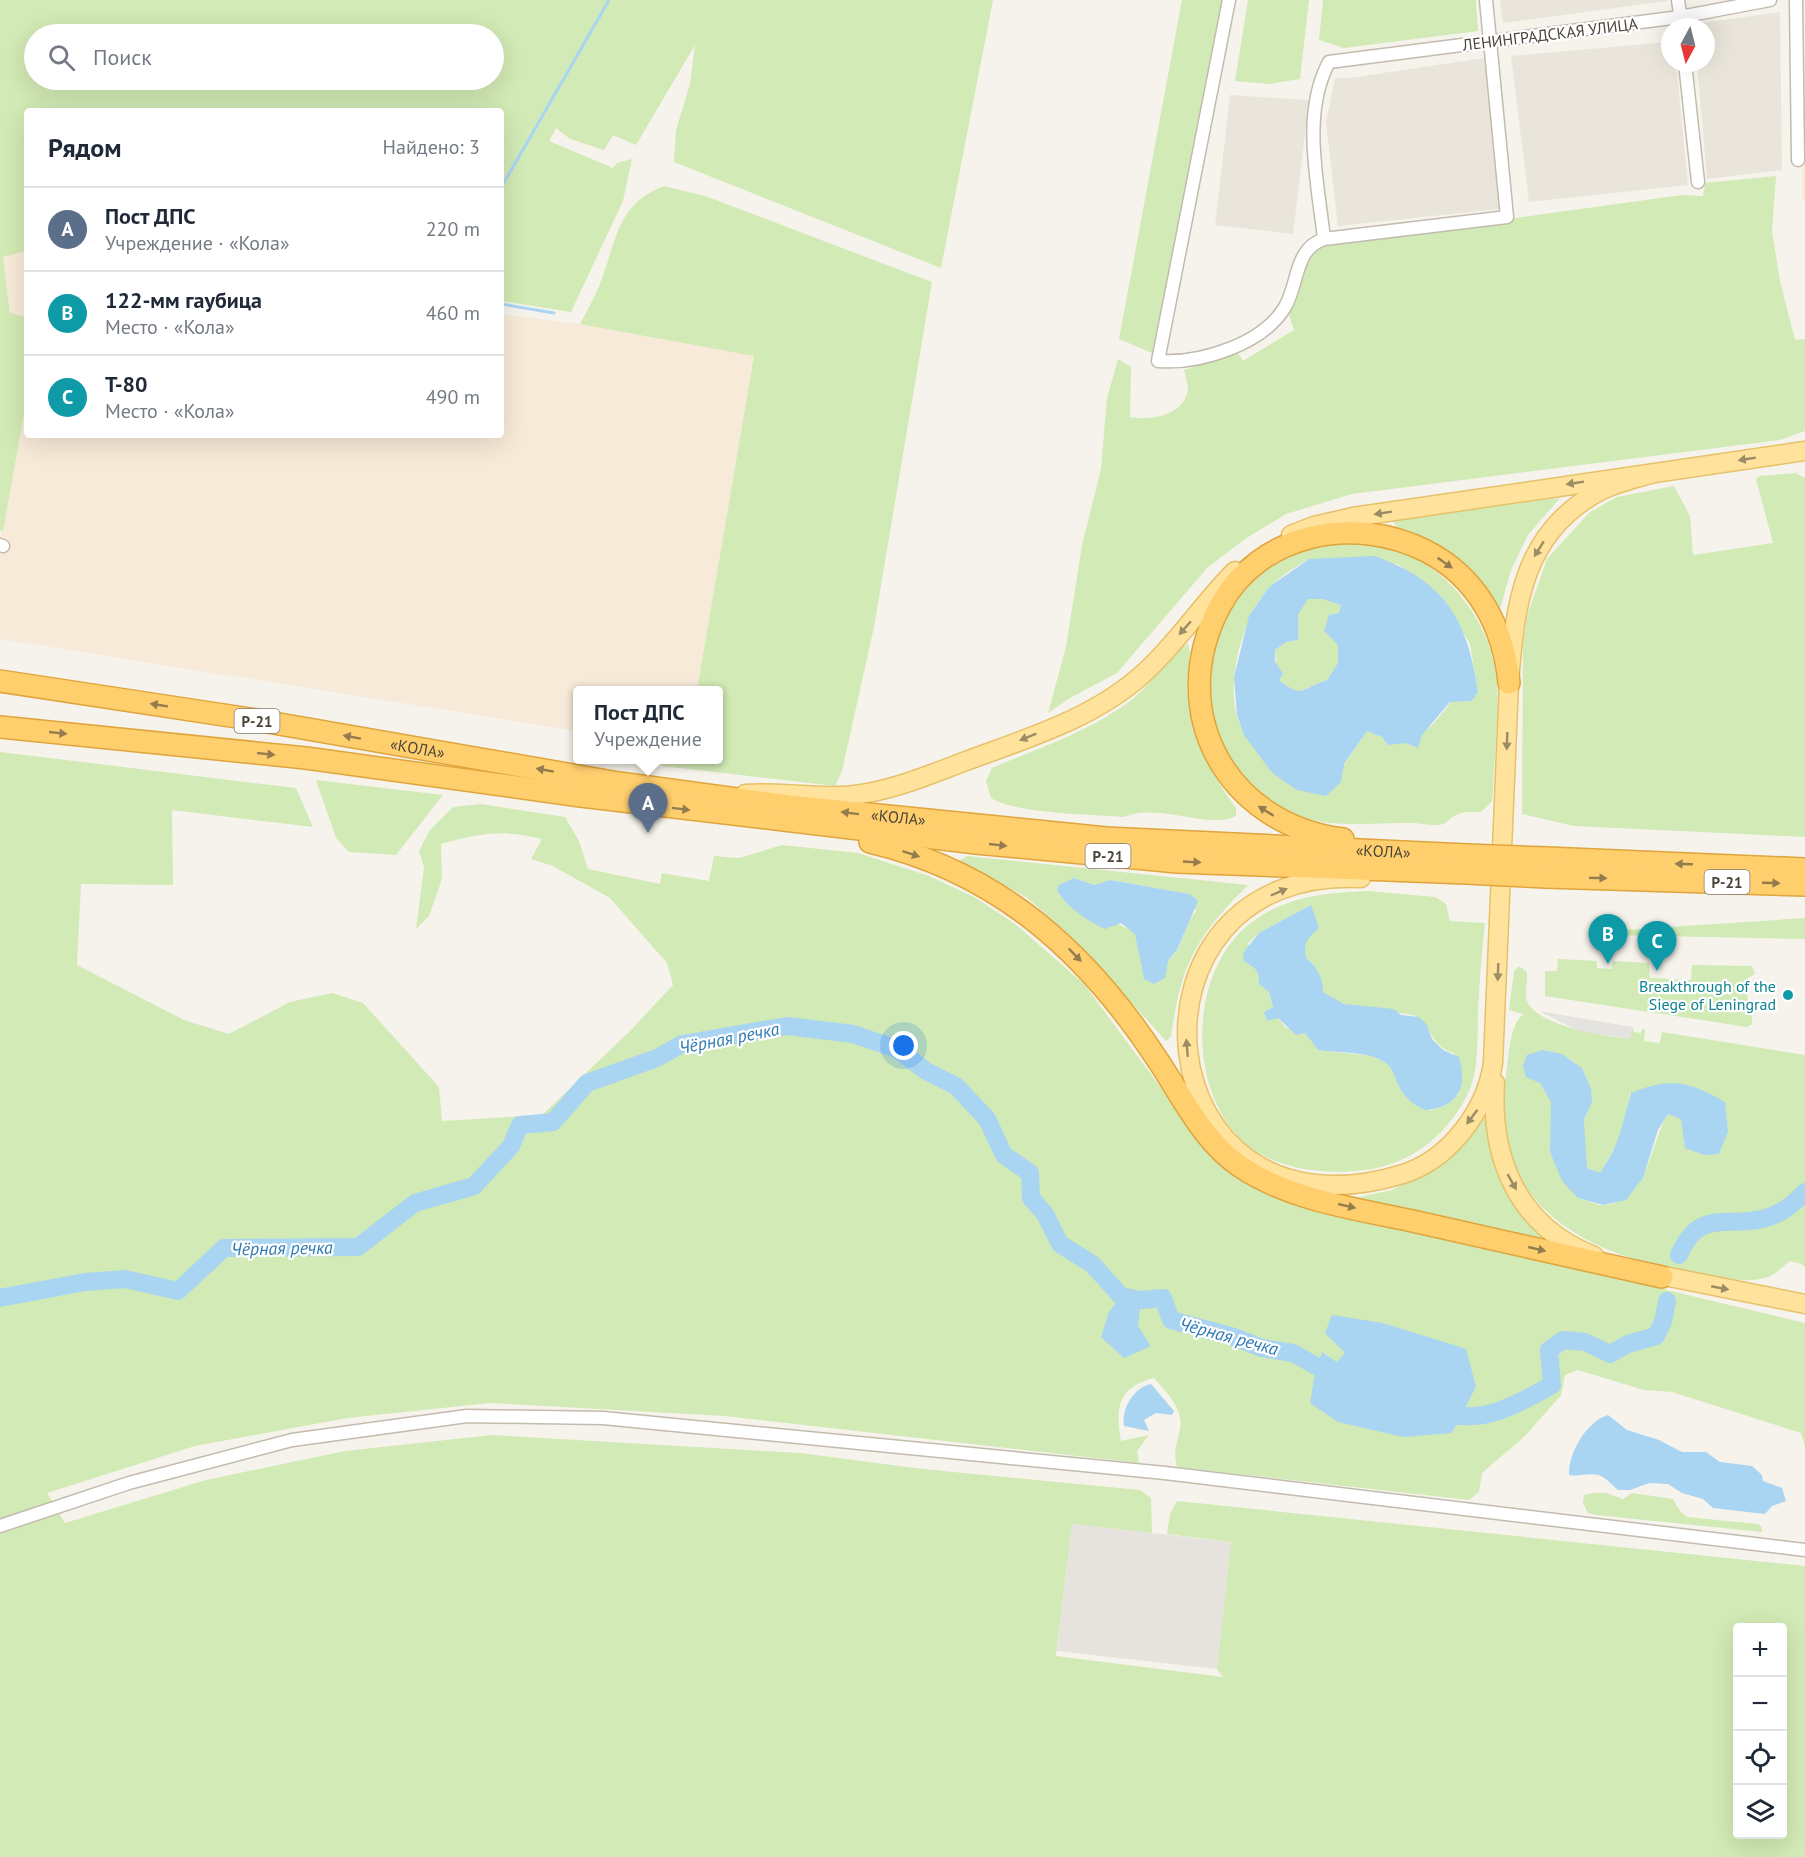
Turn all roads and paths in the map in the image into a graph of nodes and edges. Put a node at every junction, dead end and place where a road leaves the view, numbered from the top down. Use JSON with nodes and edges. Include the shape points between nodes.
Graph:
{"nodes":[{"id":1,"x":1228,"y":0,"type":"edge"},
{"id":2,"x":1486,"y":0,"type":"edge"},
{"id":3,"x":1677,"y":0,"type":"edge"},
{"id":4,"x":1770,"y":0,"type":"edge"},
{"id":5,"x":1796,"y":0,"type":"edge"},
{"id":6,"x":1680,"y":18,"type":"edge"},
{"id":7,"x":1697,"y":18,"type":"edge"},
{"id":8,"x":1661,"y":24,"type":"edge"},
{"id":9,"x":1490,"y":42,"type":"junction"},
{"id":10,"x":1686,"y":72,"type":"edge"},
{"id":11,"x":1798,"y":160,"type":"dead end"},
{"id":12,"x":1698,"y":182,"type":"dead end"},
{"id":13,"x":1324,"y":239,"type":"junction"},
{"id":14,"x":1805,"y":451,"type":"edge"},
{"id":15,"x":1654,"y":473,"type":"junction"},
{"id":16,"x":0,"y":681,"type":"edge"},
{"id":17,"x":1509,"y":683,"type":"junction"},
{"id":18,"x":0,"y":727,"type":"edge"},
{"id":19,"x":713,"y":797,"type":"junction"},
{"id":20,"x":752,"y":817,"type":"junction"},
{"id":21,"x":1445,"y":855,"type":"junction"},
{"id":22,"x":1466,"y":864,"type":"junction"},
{"id":23,"x":1547,"y":867,"type":"junction"},
{"id":24,"x":1805,"y":868,"type":"edge"},
{"id":25,"x":1805,"y":885,"type":"edge"},
{"id":26,"x":1497,"y":1001,"type":"junction"},
{"id":27,"x":1662,"y":1277,"type":"junction"},
{"id":28,"x":1805,"y":1304,"type":"edge"},
{"id":29,"x":0,"y":1526,"type":"edge"},
{"id":30,"x":1805,"y":1550,"type":"edge"}],
"edges":[{"from":1,"to":13,"type":"street","via":[[1158,361],[1198,358],[1262,332],[1275,321],[1290,297],[1304,253],[1312,243]]},
{"from":2,"to":9,"type":"street"},
{"from":3,"to":6,"type":"street"},
{"from":4,"to":7,"type":"street","name":"ЛЕНИНГРАДСКАЯ УЛИЦА"},
{"from":5,"to":11,"type":"street"},
{"from":8,"to":9,"type":"street","name":"ЛЕНИНГРАДСКАЯ УЛИЦА"},
{"from":9,"to":13,"type":"street","name":"ЛЕНИНГРАДСКАЯ УЛИЦА","via":[[1329,62],[1321,76],[1314,124]]},
{"from":9,"to":13,"type":"street","via":[[1507,217]]},
{"from":10,"to":12,"type":"street"},
{"from":14,"to":15,"type":"main road","one_way":true},
{"from":15,"to":17,"type":"main road","one_way":true,"via":[[1586,500],[1561,520],[1540,547],[1522,580]]},
{"from":15,"to":19,"type":"main road","one_way":true,"via":[[1376,513],[1314,526],[1276,542],[1239,567],[1144,673],[1111,699],[1069,720],[925,776],[867,794],[818,797],[771,792]]},
{"from":19,"to":16,"type":"highway","name":"«КОЛА»","number":"Р-21","one_way":true},
{"from":21,"to":17,"type":"highway","one_way":true,"via":[[1400,842],[1318,835],[1284,822],[1235,786],[1214,753],[1200,698],[1201,671],[1212,622],[1236,583],[1279,550],[1325,533],[1375,533],[1432,554],[1462,576],[1499,634]]},
{"from":17,"to":26,"type":"main road","one_way":true},
{"from":18,"to":20,"type":"highway","name":"«КОЛА»","number":"Р-21","one_way":true,"via":[[306,758]]},
{"from":21,"to":19,"type":"highway","name":"«КОЛА»","number":"Р-21","one_way":true,"via":[[1106,838]]},
{"from":20,"to":22,"type":"highway","name":"«КОЛА»","number":"Р-21","one_way":true,"via":[[1125,858]]},
{"from":20,"to":27,"type":"highway","one_way":true,"via":[[912,854],[967,876],[1025,912],[1061,941],[1100,983],[1219,1148],[1259,1178],[1321,1200]]},
{"from":21,"to":22,"type":"highway","name":"«КОЛА»","number":"Р-21"},
{"from":22,"to":23,"type":"highway","name":"«КОЛА»","number":"Р-21","bridge":true},
{"from":26,"to":22,"type":"main road","one_way":true,"via":[[1490,1085],[1479,1108],[1438,1156],[1409,1172],[1376,1182],[1339,1187],[1307,1184],[1274,1174],[1245,1157],[1224,1138],[1210,1118],[1192,1077],[1186,1023],[1191,992],[1205,956],[1223,929],[1239,915],[1274,894],[1317,881],[1354,878],[1428,882]]},
{"from":24,"to":23,"type":"highway","name":"«КОЛА»","number":"Р-21","one_way":true},
{"from":23,"to":25,"type":"highway","name":"«КОЛА»","number":"Р-21","one_way":true},
{"from":26,"to":27,"type":"main road","one_way":true,"via":[[1499,1033],[1493,1110],[1496,1140],[1508,1178],[1546,1228],[1577,1249]]},
{"from":27,"to":28,"type":"main road","one_way":true},
{"from":29,"to":30,"type":"street","via":[[129,1483],[292,1440],[490,1416],[603,1418],[1154,1472]]}]}
